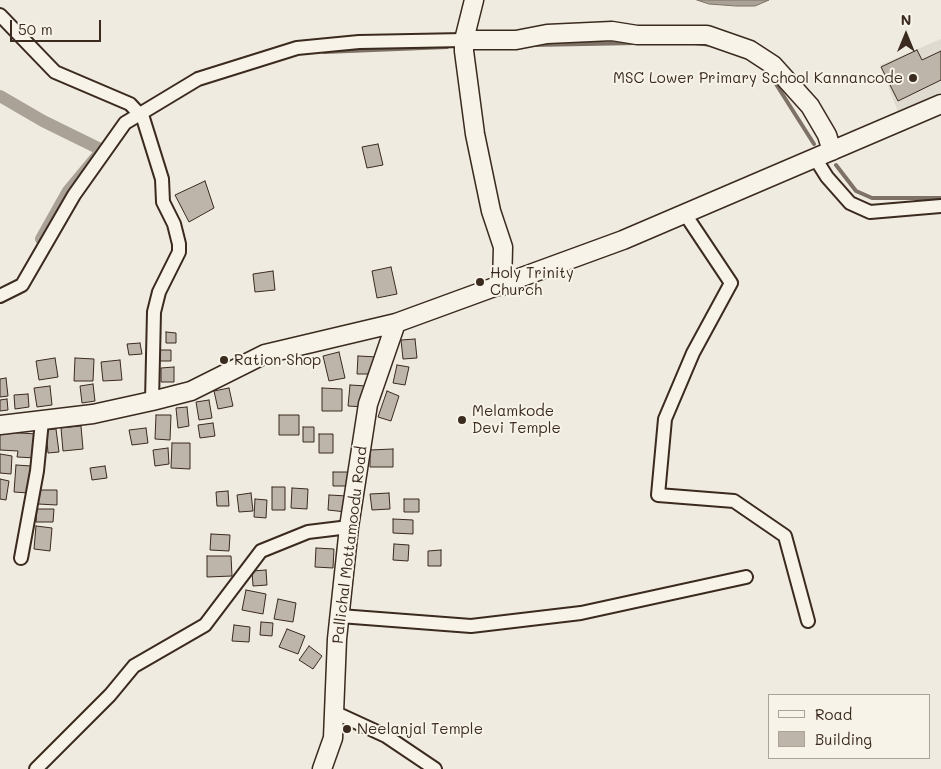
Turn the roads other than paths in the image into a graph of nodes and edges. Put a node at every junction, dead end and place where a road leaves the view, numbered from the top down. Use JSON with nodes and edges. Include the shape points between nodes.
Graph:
{"nodes":[{"id":1,"x":474,"y":0,"type":"edge"},
{"id":2,"x":0,"y":15,"type":"edge"},
{"id":3,"x":464,"y":40,"type":"junction"},
{"id":4,"x":941,"y":104,"type":"edge"},
{"id":5,"x":139,"y":114,"type":"junction"},
{"id":6,"x":832,"y":151,"type":"junction"},
{"id":7,"x":815,"y":158,"type":"junction"},
{"id":8,"x":941,"y":206,"type":"edge"},
{"id":9,"x":685,"y":214,"type":"junction"},
{"id":10,"x":502,"y":286,"type":"junction"},
{"id":11,"x":0,"y":296,"type":"edge"},
{"id":12,"x":396,"y":323,"type":"junction"},
{"id":13,"x":152,"y":401,"type":"junction"},
{"id":14,"x":42,"y":421,"type":"junction"},
{"id":15,"x":0,"y":424,"type":"edge"},
{"id":16,"x":349,"y":527,"type":"junction"},
{"id":17,"x":21,"y":558,"type":"dead end"},
{"id":18,"x":746,"y":577,"type":"dead end"},
{"id":19,"x":340,"y":616,"type":"junction"},
{"id":20,"x":808,"y":621,"type":"dead end"},
{"id":21,"x":336,"y":713,"type":"junction"},
{"id":22,"x":36,"y":769,"type":"edge"},
{"id":23,"x":322,"y":769,"type":"edge"},
{"id":24,"x":436,"y":769,"type":"edge"}],
"edges":[{"from":1,"to":3,"type":"street"},
{"from":2,"to":5,"type":"street","via":[[55,72],[130,104]]},
{"from":3,"to":5,"type":"street","via":[[359,42],[297,48],[198,79]]},
{"from":3,"to":6,"type":"street","via":[[516,40],[548,34],[612,31],[637,35],[706,35],[750,50],[773,64],[810,106],[827,135]]},
{"from":3,"to":10,"type":"street","via":[[475,134],[502,247]]},
{"from":4,"to":6,"type":"street"},
{"from":5,"to":11,"type":"street","via":[[125,123],[74,195],[22,285]]},
{"from":5,"to":13,"type":"street","via":[[152,142],[162,179],[163,202],[179,244],[179,252],[159,292],[154,312]]},
{"from":6,"to":7,"type":"street"},
{"from":7,"to":8,"type":"street","via":[[850,203],[870,212]]},
{"from":7,"to":9,"type":"street"},
{"from":9,"to":10,"type":"street"},
{"from":9,"to":20,"type":"street","via":[[731,283],[693,353],[665,419],[658,495],[734,501],[785,536]]},
{"from":10,"to":12,"type":"street"},
{"from":12,"to":13,"type":"street","via":[[265,354],[192,391]]},
{"from":12,"to":16,"type":"street","name":"Pallichal Mottamoodu Road","via":[[368,404]]},
{"from":13,"to":14,"type":"street"},
{"from":14,"to":15,"type":"street"},
{"from":14,"to":17,"type":"street","via":[[37,471]]},
{"from":16,"to":19,"type":"street","name":"Pallichal Mottamoodu Road"},
{"from":16,"to":22,"type":"street","via":[[308,532],[261,551],[206,625],[134,666],[110,695]]},
{"from":18,"to":19,"type":"street","via":[[581,613],[471,626]]},
{"from":19,"to":21,"type":"street","name":"Pallichal Mottamoodu Road"},
{"from":21,"to":23,"type":"street","name":"Pallichal Mottamoodu Road","via":[[333,738]]},
{"from":21,"to":24,"type":"street","via":[[386,736]]}]}
